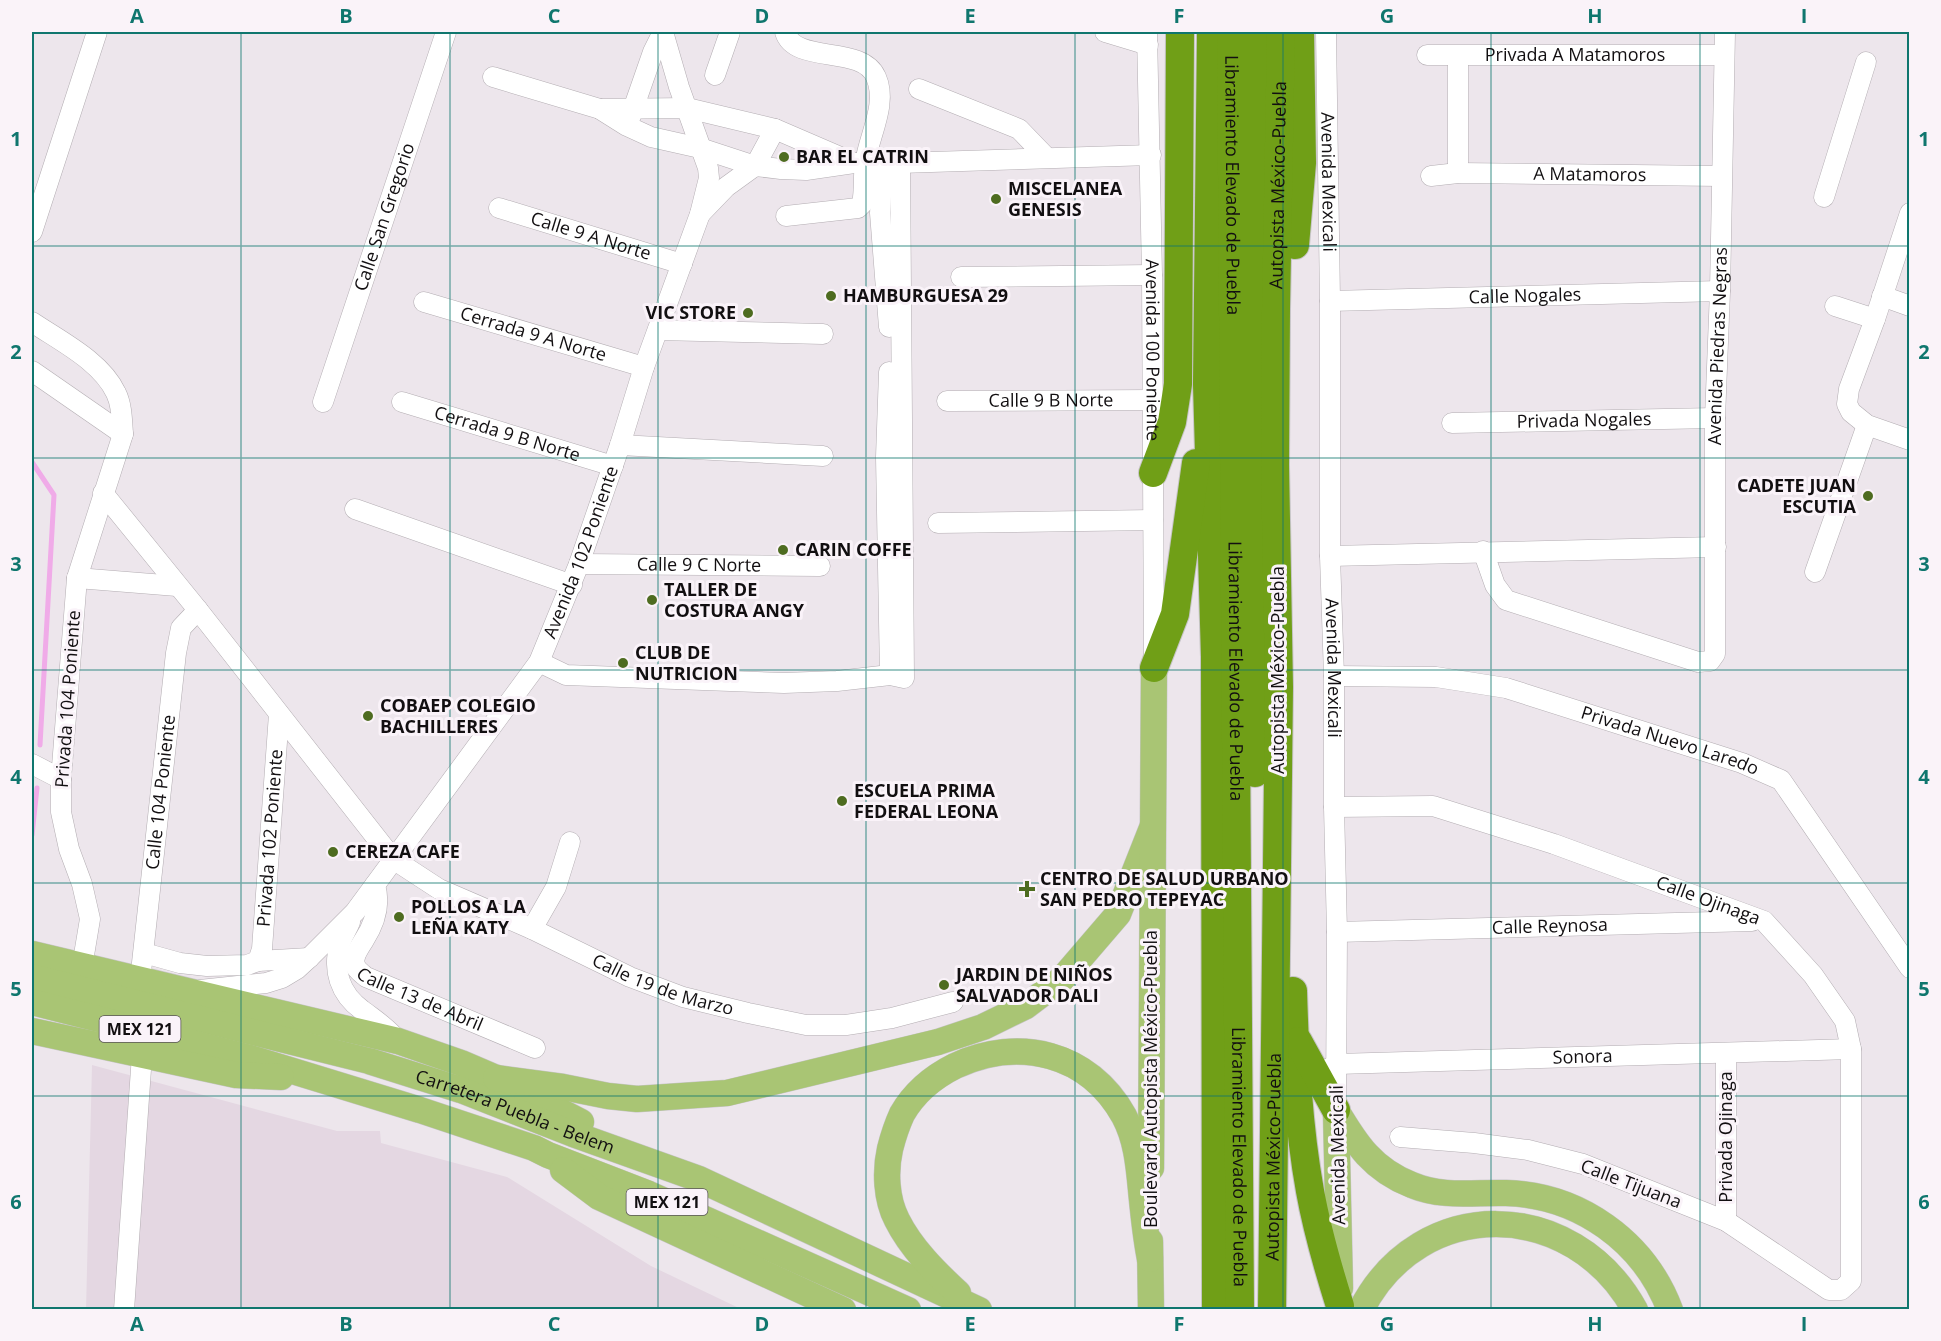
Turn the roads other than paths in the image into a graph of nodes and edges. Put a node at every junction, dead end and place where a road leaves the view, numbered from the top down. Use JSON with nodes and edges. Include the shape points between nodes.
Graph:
{"nodes":[{"id":1,"x":98,"y":32,"type":"edge"},
{"id":2,"x":446,"y":32,"type":"edge"},
{"id":3,"x":663,"y":32,"type":"edge"},
{"id":4,"x":730,"y":32,"type":"edge"},
{"id":5,"x":785,"y":32,"type":"edge"},
{"id":6,"x":1105,"y":32,"type":"edge"},
{"id":7,"x":1180,"y":32,"type":"edge"},
{"id":8,"x":1211,"y":32,"type":"edge"},
{"id":9,"x":1232,"y":32,"type":"edge"},
{"id":10,"x":1255,"y":32,"type":"edge"},
{"id":11,"x":1281,"y":32,"type":"edge"},
{"id":12,"x":1300,"y":32,"type":"edge"},
{"id":13,"x":1326,"y":32,"type":"edge"},
{"id":14,"x":1725,"y":32,"type":"edge"},
{"id":15,"x":1148,"y":38,"type":"edge"},
{"id":16,"x":1427,"y":55,"type":"dead end"},
{"id":17,"x":1724,"y":55,"type":"junction"},
{"id":18,"x":1458,"y":56,"type":"junction"},
{"id":19,"x":1866,"y":62,"type":"dead end"},
{"id":20,"x":715,"y":75,"type":"dead end"},
{"id":21,"x":493,"y":77,"type":"dead end"},
{"id":22,"x":919,"y":88,"type":"dead end"},
{"id":23,"x":687,"y":108,"type":"junction"},
{"id":24,"x":630,"y":117,"type":"junction"},
{"id":25,"x":775,"y":129,"type":"junction"},
{"id":26,"x":700,"y":148,"type":"junction"},
{"id":27,"x":1151,"y":155,"type":"junction"},
{"id":28,"x":1046,"y":157,"type":"junction"},
{"id":29,"x":876,"y":163,"type":"junction"},
{"id":30,"x":755,"y":166,"type":"junction"},
{"id":31,"x":1458,"y":173,"type":"junction"},
{"id":32,"x":1431,"y":176,"type":"dead end"},
{"id":33,"x":1721,"y":176,"type":"junction"},
{"id":34,"x":1824,"y":198,"type":"dead end"},
{"id":35,"x":499,"y":208,"type":"dead end"},
{"id":36,"x":1910,"y":213,"type":"edge"},
{"id":37,"x":700,"y":214,"type":"junction"},
{"id":38,"x":786,"y":216,"type":"dead end"},
{"id":39,"x":32,"y":232,"type":"edge"},
{"id":40,"x":682,"y":264,"type":"junction"},
{"id":41,"x":1152,"y":274,"type":"junction"},
{"id":42,"x":961,"y":277,"type":"dead end"},
{"id":43,"x":1720,"y":291,"type":"junction"},
{"id":44,"x":1882,"y":296,"type":"junction"},
{"id":45,"x":1330,"y":301,"type":"junction"},
{"id":46,"x":424,"y":302,"type":"dead end"},
{"id":47,"x":1835,"y":306,"type":"dead end"},
{"id":48,"x":1910,"y":306,"type":"edge"},
{"id":49,"x":1875,"y":319,"type":"junction"},
{"id":50,"x":32,"y":322,"type":"edge"},
{"id":51,"x":658,"y":330,"type":"junction"},
{"id":52,"x":823,"y":334,"type":"dead end"},
{"id":53,"x":644,"y":367,"type":"junction"},
{"id":54,"x":32,"y":370,"type":"edge"},
{"id":55,"x":1208,"y":384,"type":"junction"},
{"id":56,"x":1154,"y":400,"type":"junction"},
{"id":57,"x":947,"y":401,"type":"dead end"},
{"id":58,"x":323,"y":402,"type":"dead end"},
{"id":59,"x":402,"y":402,"type":"dead end"},
{"id":60,"x":1715,"y":418,"type":"junction"},
{"id":61,"x":1452,"y":423,"type":"dead end"},
{"id":62,"x":1867,"y":425,"type":"junction"},
{"id":63,"x":123,"y":434,"type":"junction"},
{"id":64,"x":1910,"y":440,"type":"edge"},
{"id":65,"x":620,"y":445,"type":"junction"},
{"id":66,"x":823,"y":456,"type":"dead end"},
{"id":67,"x":613,"y":466,"type":"junction"},
{"id":68,"x":1153,"y":473,"type":"junction"},
{"id":69,"x":103,"y":493,"type":"junction"},
{"id":70,"x":355,"y":509,"type":"dead end"},
{"id":71,"x":1153,"y":520,"type":"junction"},
{"id":72,"x":938,"y":522,"type":"dead end"},
{"id":73,"x":1716,"y":547,"type":"junction"},
{"id":74,"x":1483,"y":551,"type":"junction"},
{"id":75,"x":1330,"y":556,"type":"junction"},
{"id":76,"x":579,"y":564,"type":"junction"},
{"id":77,"x":820,"y":566,"type":"dead end"},
{"id":78,"x":1815,"y":572,"type":"dead end"},
{"id":79,"x":76,"y":578,"type":"junction"},
{"id":80,"x":1279,"y":584,"type":"junction"},
{"id":81,"x":572,"y":585,"type":"junction"},
{"id":82,"x":177,"y":586,"type":"junction"},
{"id":83,"x":198,"y":610,"type":"junction"},
{"id":84,"x":539,"y":662,"type":"junction"},
{"id":85,"x":1154,"y":668,"type":"junction"},
{"id":86,"x":1334,"y":676,"type":"junction"},
{"id":87,"x":1279,"y":687,"type":"junction"},
{"id":88,"x":279,"y":714,"type":"junction"},
{"id":89,"x":32,"y":764,"type":"edge"},
{"id":90,"x":61,"y":779,"type":"junction"},
{"id":91,"x":1334,"y":807,"type":"junction"},
{"id":92,"x":1152,"y":828,"type":"junction"},
{"id":93,"x":570,"y":842,"type":"dead end"},
{"id":94,"x":393,"y":859,"type":"junction"},
{"id":95,"x":375,"y":885,"type":"junction"},
{"id":96,"x":355,"y":912,"type":"junction"},
{"id":97,"x":1764,"y":921,"type":"junction"},
{"id":98,"x":532,"y":929,"type":"junction"},
{"id":99,"x":1337,"y":932,"type":"junction"},
{"id":100,"x":144,"y":953,"type":"junction"},
{"id":101,"x":32,"y":954,"type":"edge"},
{"id":102,"x":309,"y":958,"type":"junction"},
{"id":103,"x":258,"y":962,"type":"junction"},
{"id":104,"x":82,"y":967,"type":"junction"},
{"id":105,"x":1910,"y":968,"type":"edge"},
{"id":106,"x":32,"y":977,"type":"edge"},
{"id":107,"x":140,"y":981,"type":"junction"},
{"id":108,"x":186,"y":992,"type":"junction"},
{"id":109,"x":32,"y":1002,"type":"edge"},
{"id":110,"x":953,"y":1002,"type":"dead end"},
{"id":111,"x":32,"y":1030,"type":"edge"},
{"id":112,"x":1296,"y":1036,"type":"junction"},
{"id":113,"x":398,"y":1041,"type":"junction"},
{"id":114,"x":535,"y":1048,"type":"dead end"},
{"id":115,"x":1851,"y":1049,"type":"junction"},
{"id":116,"x":1726,"y":1053,"type":"junction"},
{"id":117,"x":142,"y":1055,"type":"junction"},
{"id":118,"x":1327,"y":1069,"type":"junction"},
{"id":119,"x":496,"y":1078,"type":"junction"},
{"id":120,"x":319,"y":1079,"type":"junction"},
{"id":121,"x":1336,"y":1110,"type":"junction"},
{"id":122,"x":1400,"y":1137,"type":"dead end"},
{"id":123,"x":620,"y":1151,"type":"junction"},
{"id":124,"x":548,"y":1155,"type":"junction"},
{"id":125,"x":1726,"y":1221,"type":"junction"},
{"id":126,"x":1150,"y":1258,"type":"junction"},
{"id":127,"x":1841,"y":1290,"type":"joint"},
{"id":128,"x":1348,"y":1308,"type":"edge"},
{"id":129,"x":124,"y":1310,"type":"edge"},
{"id":130,"x":843,"y":1310,"type":"edge"},
{"id":131,"x":908,"y":1310,"type":"edge"},
{"id":132,"x":979,"y":1310,"type":"edge"},
{"id":133,"x":1151,"y":1310,"type":"edge"},
{"id":134,"x":1216,"y":1310,"type":"edge"},
{"id":135,"x":1240,"y":1310,"type":"edge"},
{"id":136,"x":1260,"y":1310,"type":"edge"},
{"id":137,"x":1272,"y":1310,"type":"edge"},
{"id":138,"x":1635,"y":1310,"type":"edge"},
{"id":139,"x":1670,"y":1310,"type":"edge"}],
"edges":[{"from":1,"to":39,"type":"street"},
{"from":2,"to":58,"type":"street","name":"Calle San Gregorio"},
{"from":3,"to":23,"type":"street","name":"Avenida 102 Poniente"},
{"from":3,"to":24,"type":"street"},
{"from":4,"to":20,"type":"street"},
{"from":5,"to":29,"type":"street","via":[[792,42],[866,64],[876,75],[880,102]]},
{"from":6,"to":15,"type":"street"},
{"from":7,"to":68,"type":"highway","via":[[1178,384],[1172,422]]},
{"from":8,"to":55,"type":"highway"},
{"from":9,"to":135,"type":"highway","name":"Libramiento Elevado de Puebla"},
{"from":10,"to":136,"type":"highway","name":"Libramiento Elevado de Puebla","via":[[1255,842]]},
{"from":11,"to":80,"type":"highway","name":"Autopista México-Puebla","via":[[1275,357]]},
{"from":12,"to":80,"type":"highway","via":[[1302,163],[1295,230]]},
{"from":13,"to":45,"type":"street","name":"Avenida Mexicali"},
{"from":14,"to":17,"type":"street","name":"Avenida Piedras Negras"},
{"from":15,"to":27,"type":"street","name":"Avenida 100 Poniente"},
{"from":16,"to":18,"type":"street","name":"Privada A Matamoros"},
{"from":17,"to":18,"type":"street","name":"Privada A Matamoros"},
{"from":17,"to":33,"type":"street","name":"Avenida Piedras Negras"},
{"from":18,"to":31,"type":"street"},
{"from":19,"to":34,"type":"street"},
{"from":21,"to":24,"type":"street"},
{"from":22,"to":28,"type":"street","via":[[1019,129]]},
{"from":23,"to":24,"type":"street"},
{"from":23,"to":25,"type":"street"},
{"from":23,"to":26,"type":"street","name":"Avenida 102 Poniente"},
{"from":24,"to":26,"type":"street","via":[[651,137]]},
{"from":25,"to":29,"type":"street"},
{"from":25,"to":30,"type":"street"},
{"from":26,"to":30,"type":"street"},
{"from":26,"to":37,"type":"street","name":"Avenida 102 Poniente","via":[[709,178]]},
{"from":27,"to":28,"type":"street"},
{"from":27,"to":41,"type":"street","name":"Avenida 100 Poniente"},
{"from":28,"to":29,"type":"street"},
{"from":29,"to":30,"type":"street","via":[[806,170]]},
{"from":29,"to":38,"type":"street","via":[[858,208]]},
{"from":29,"to":84,"type":"street","via":[[904,678],[890,675],[784,683],[566,675]]},
{"from":30,"to":37,"type":"street","via":[[726,187]]},
{"from":31,"to":32,"type":"street","name":"A Matamoros"},
{"from":31,"to":33,"type":"street","name":"A Matamoros"},
{"from":33,"to":43,"type":"street","name":"Avenida Piedras Negras"},
{"from":35,"to":40,"type":"street","name":"Calle 9 A Norte"},
{"from":36,"to":44,"type":"street"},
{"from":37,"to":40,"type":"street","name":"Avenida 102 Poniente"},
{"from":40,"to":51,"type":"street","name":"Avenida 102 Poniente"},
{"from":41,"to":42,"type":"street"},
{"from":41,"to":56,"type":"street","name":"Avenida 100 Poniente"},
{"from":43,"to":45,"type":"street","name":"Calle Nogales"},
{"from":43,"to":60,"type":"street","name":"Avenida Piedras Negras"},
{"from":44,"to":48,"type":"street"},
{"from":44,"to":49,"type":"street"},
{"from":45,"to":75,"type":"street","name":"Avenida Mexicali"},
{"from":46,"to":53,"type":"street","name":"Cerrada 9 A Norte"},
{"from":47,"to":49,"type":"street"},
{"from":49,"to":62,"type":"street","via":[[1847,404]]},
{"from":50,"to":63,"type":"street","via":[[95,364],[116,392]]},
{"from":51,"to":52,"type":"street"},
{"from":51,"to":53,"type":"street","name":"Avenida 102 Poniente"},
{"from":53,"to":65,"type":"street","name":"Avenida 102 Poniente"},
{"from":54,"to":63,"type":"street"},
{"from":55,"to":85,"type":"highway","via":[[1175,614]]},
{"from":55,"to":134,"type":"highway","via":[[1215,657]]},
{"from":56,"to":57,"type":"street","name":"Calle 9 B Norte"},
{"from":56,"to":68,"type":"street","name":"Avenida 100 Poniente"},
{"from":59,"to":67,"type":"street","name":"Cerrada 9 B Norte"},
{"from":60,"to":61,"type":"street","name":"Privada Nogales"},
{"from":60,"to":73,"type":"street","name":"Avenida Piedras Negras"},
{"from":62,"to":64,"type":"street"},
{"from":62,"to":78,"type":"street"},
{"from":63,"to":69,"type":"street","name":"Privada 104 Poniente"},
{"from":65,"to":66,"type":"street"},
{"from":65,"to":67,"type":"street","name":"Avenida 102 Poniente"},
{"from":67,"to":76,"type":"street","name":"Avenida 102 Poniente"},
{"from":68,"to":71,"type":"street","name":"Avenida 100 Poniente"},
{"from":69,"to":79,"type":"street","name":"Privada 104 Poniente"},
{"from":69,"to":82,"type":"street"},
{"from":70,"to":81,"type":"street"},
{"from":71,"to":72,"type":"street"},
{"from":71,"to":85,"type":"street","name":"Avenida 100 Poniente"},
{"from":73,"to":74,"type":"street"},
{"from":73,"to":74,"type":"street","name":"Avenida Piedras Negras","via":[[1715,654],[1710,661],[1698,662],[1506,600],[1495,585]]},
{"from":74,"to":75,"type":"street"},
{"from":75,"to":86,"type":"street","name":"Avenida Mexicali"},
{"from":76,"to":77,"type":"street","name":"Calle 9 C Norte"},
{"from":76,"to":81,"type":"street","name":"Avenida 102 Poniente"},
{"from":79,"to":82,"type":"street"},
{"from":79,"to":90,"type":"street","name":"Privada 104 Poniente"},
{"from":80,"to":87,"type":"highway","name":"Autopista México-Puebla"},
{"from":81,"to":84,"type":"street","name":"Avenida 102 Poniente"},
{"from":82,"to":83,"type":"street"},
{"from":83,"to":88,"type":"street"},
{"from":83,"to":100,"type":"street","name":"Calle 104 Poniente","via":[[181,628],[176,653]]},
{"from":84,"to":94,"type":"street","name":"Avenida 102 Poniente"},
{"from":85,"to":92,"type":"main road","name":"Boulevard Autopista México-Puebla"},
{"from":86,"to":91,"type":"street","name":"Avenida Mexicali"},
{"from":86,"to":105,"type":"street","name":"Privada Nuevo Laredo","via":[[1436,677],[1506,688],[1742,763],[1781,780]]},
{"from":87,"to":112,"type":"highway","via":[[1286,717]]},
{"from":87,"to":137,"type":"highway","name":"Autopista México-Puebla"},
{"from":88,"to":94,"type":"street"},
{"from":88,"to":103,"type":"street","name":"Privada 102 Poniente"},
{"from":89,"to":90,"type":"street"},
{"from":90,"to":104,"type":"street","name":"Privada 104 Poniente","via":[[61,812],[90,919]]},
{"from":91,"to":97,"type":"street","name":"Calle Ojinaga","via":[[1433,806],[1554,844]]},
{"from":91,"to":99,"type":"street","name":"Avenida Mexicali"},
{"from":92,"to":119,"type":"main road","via":[[1118,914],[1093,945],[1063,978],[1026,1006],[983,1027],[938,1042],[727,1093],[700,1096],[637,1099]]},
{"from":92,"to":126,"type":"main road","name":"Boulevard Autopista México-Puebla"},
{"from":93,"to":98,"type":"street","via":[[556,887]]},
{"from":94,"to":95,"type":"street","name":"Avenida 102 Poniente"},
{"from":94,"to":98,"type":"street","name":"Calle 19 de Marzo","via":[[439,889]]},
{"from":95,"to":96,"type":"street","name":"Avenida 102 Poniente"},
{"from":95,"to":114,"type":"street","name":"Calle 13 de Abril","via":[[378,895],[374,922],[355,956],[359,972]]},
{"from":96,"to":102,"type":"street","name":"Avenida 102 Poniente"},
{"from":96,"to":113,"type":"street","name":"Avenida 102 Poniente","via":[[337,956],[339,981],[344,993]]},
{"from":97,"to":99,"type":"street","name":"Calle Reynosa"},
{"from":97,"to":115,"type":"street","name":"Calle Ojinaga","via":[[1813,975],[1845,1021]]},
{"from":98,"to":110,"type":"street","name":"Calle 19 de Marzo","via":[[630,977],[683,997],[806,1025],[846,1025],[892,1018]]},
{"from":99,"to":118,"type":"street","name":"Avenida Mexicali"},
{"from":100,"to":103,"type":"street","via":[[207,966]]},
{"from":100,"to":107,"type":"street","name":"Calle 104 Poniente"},
{"from":101,"to":104,"type":"main road"},
{"from":102,"to":103,"type":"street"},
{"from":102,"to":108,"type":"street","name":"Avenida 102 Poniente","via":[[282,978]]},
{"from":104,"to":107,"type":"main road"},
{"from":106,"to":123,"type":"main road","name":"Carretera Puebla - Belem","number":"MEX 121","via":[[369,1060],[461,1090]]},
{"from":107,"to":108,"type":"main road"},
{"from":108,"to":113,"type":"main road"},
{"from":109,"to":120,"type":"main road","name":"Carretera Puebla - Belem","number":"MEX 121"},
{"from":111,"to":117,"type":"main road"},
{"from":112,"to":118,"type":"highway"},
{"from":112,"to":128,"type":"highway","via":[[1299,1107],[1310,1192],[1318,1230]]},
{"from":113,"to":119,"type":"main road"},
{"from":115,"to":116,"type":"street","name":"Sonora"},
{"from":115,"to":127,"type":"street","name":"Calle Ojinaga","via":[[1851,1281]]},
{"from":116,"to":118,"type":"street","name":"Sonora"},
{"from":116,"to":125,"type":"street","name":"Privada Ojinaga"},
{"from":117,"to":120,"type":"main road","via":[[236,1076]]},
{"from":117,"to":129,"type":"street"},
{"from":118,"to":121,"type":"highway"},
{"from":119,"to":123,"type":"main road","via":[[580,1121]]},
{"from":120,"to":124,"type":"main road","name":"Carretera Puebla - Belem","number":"MEX 121"},
{"from":121,"to":128,"type":"main road","name":"Avenida Mexicali"},
{"from":121,"to":139,"type":"main road","via":[[1367,1155],[1412,1186],[1465,1195],[1504,1193],[1545,1198],[1599,1221],[1643,1260]]},
{"from":122,"to":125,"type":"street","name":"Calle Tijuana","via":[[1528,1150],[1583,1164]]},
{"from":123,"to":132,"type":"main road","name":"Carretera Puebla - Belem","number":"MEX 121","via":[[699,1179]]},
{"from":124,"to":130,"type":"main road","via":[[599,1197]]},
{"from":124,"to":131,"type":"main road","name":"Carretera Puebla - Belem","number":"MEX 121","via":[[649,1194]]},
{"from":125,"to":127,"type":"street","name":"Calle Tijuana","via":[[1828,1290]]},
{"from":126,"to":132,"type":"main road","via":[[1137,1151],[1124,1117],[1105,1090],[1082,1070],[1048,1055],[1021,1051],[975,1058],[939,1075],[910,1102],[896,1128],[887,1175],[892,1208],[909,1240],[941,1278]]},
{"from":126,"to":133,"type":"main road","name":"Boulevard Autopista México-Puebla"},
{"from":128,"to":138,"type":"main road","via":[[1409,1252],[1449,1233],[1500,1224],[1542,1230],[1584,1251],[1608,1272]]}]}
